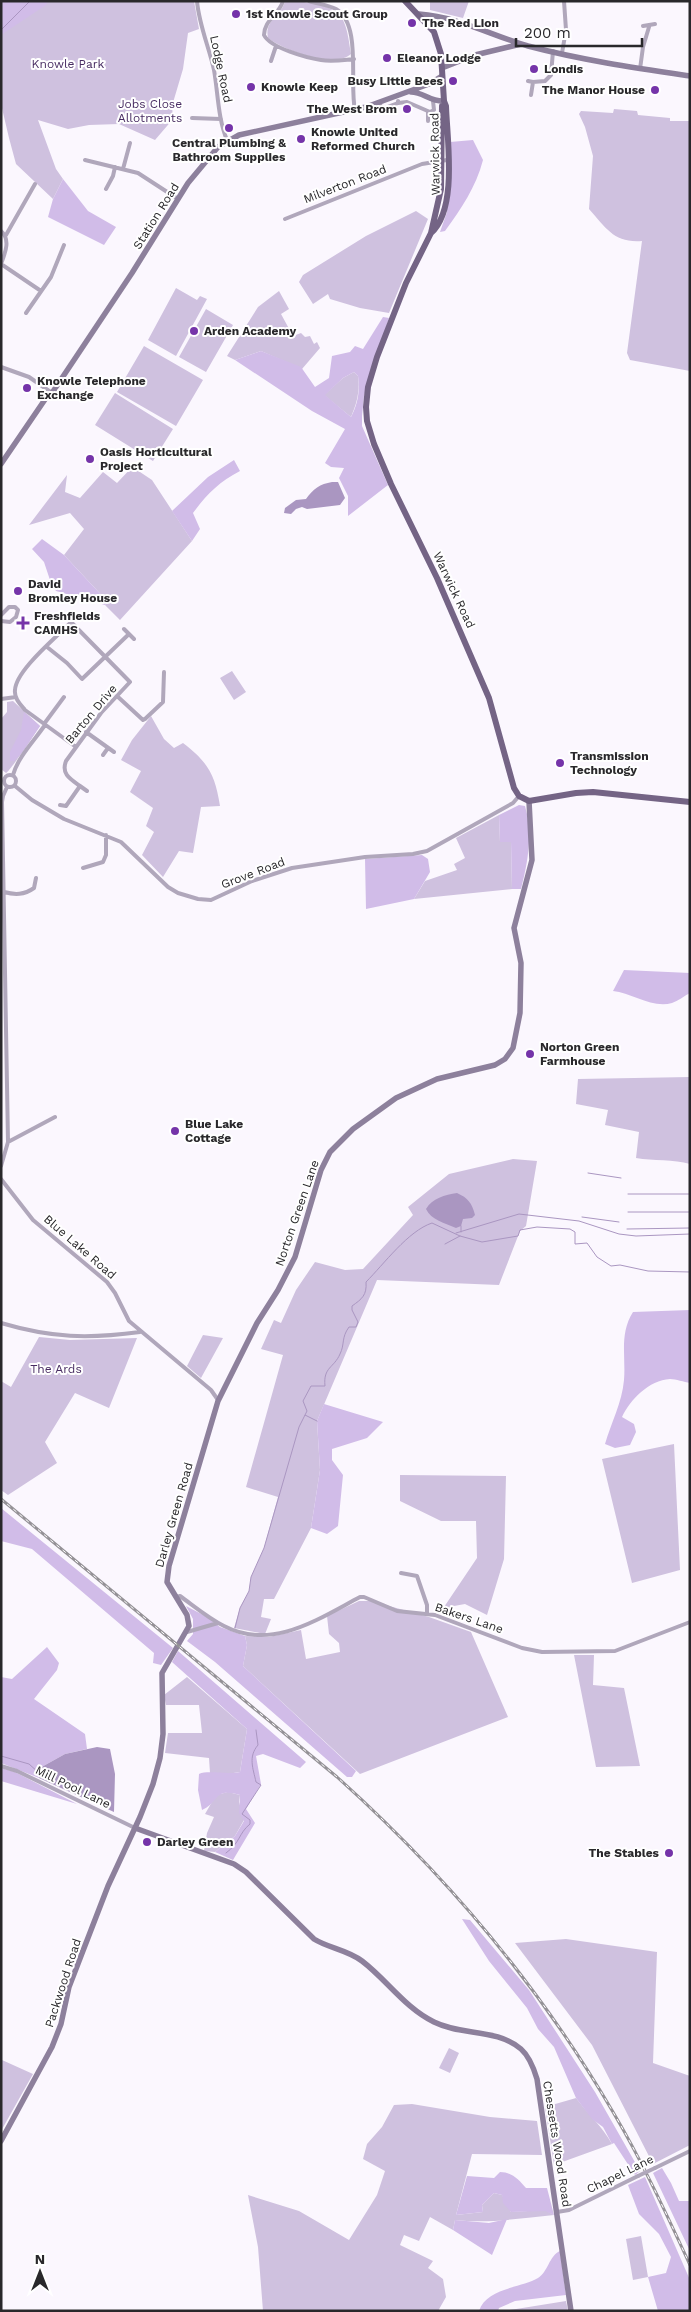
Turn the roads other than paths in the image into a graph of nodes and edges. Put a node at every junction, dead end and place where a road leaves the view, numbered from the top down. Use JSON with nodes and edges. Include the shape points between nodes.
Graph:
{"nodes":[{"id":1,"x":197,"y":1,"type":"edge"},
{"id":2,"x":283,"y":1,"type":"edge"},
{"id":3,"x":309,"y":1,"type":"edge"},
{"id":4,"x":405,"y":1,"type":"edge"},
{"id":5,"x":564,"y":1,"type":"edge"},
{"id":6,"x":418,"y":14,"type":"junction"},
{"id":7,"x":655,"y":24,"type":"dead end"},
{"id":8,"x":643,"y":26,"type":"dead end"},
{"id":9,"x":649,"y":26,"type":"junction"},
{"id":10,"x":522,"y":44,"type":"junction"},
{"id":11,"x":276,"y":46,"type":"junction"},
{"id":12,"x":553,"y":51,"type":"junction"},
{"id":13,"x":562,"y":53,"type":"junction"},
{"id":14,"x":354,"y":60,"type":"junction"},
{"id":15,"x":271,"y":61,"type":"dead end"},
{"id":16,"x":442,"y":68,"type":"junction"},
{"id":17,"x":640,"y":69,"type":"junction"},
{"id":18,"x":442,"y":76,"type":"junction"},
{"id":19,"x":690,"y":76,"type":"edge"},
{"id":20,"x":528,"y":81,"type":"dead end"},
{"id":21,"x":533,"y":82,"type":"junction"},
{"id":22,"x":426,"y":85,"type":"junction"},
{"id":23,"x":443,"y":87,"type":"junction"},
{"id":24,"x":411,"y":92,"type":"junction"},
{"id":25,"x":423,"y":94,"type":"junction"},
{"id":26,"x":531,"y":95,"type":"dead end"},
{"id":27,"x":397,"y":96,"type":"junction"},
{"id":28,"x":433,"y":101,"type":"junction"},
{"id":29,"x":444,"y":101,"type":"junction"},
{"id":30,"x":379,"y":102,"type":"junction"},
{"id":31,"x":398,"y":103,"type":"junction"},
{"id":32,"x":355,"y":110,"type":"junction"},
{"id":33,"x":428,"y":112,"type":"junction"},
{"id":34,"x":192,"y":118,"type":"dead end"},
{"id":35,"x":221,"y":119,"type":"junction"},
{"id":36,"x":428,"y":121,"type":"dead end"},
{"id":37,"x":228,"y":140,"type":"junction"},
{"id":38,"x":130,"y":143,"type":"dead end"},
{"id":39,"x":121,"y":147,"type":"dead end"},
{"id":40,"x":128,"y":149,"type":"junction"},
{"id":41,"x":92,"y":156,"type":"dead end"},
{"id":42,"x":444,"y":160,"type":"junction"},
{"id":43,"x":115,"y":167,"type":"junction"},
{"id":44,"x":123,"y":169,"type":"junction"},
{"id":45,"x":35,"y":184,"type":"dead end"},
{"id":46,"x":27,"y":186,"type":"dead end"},
{"id":47,"x":32,"y":188,"type":"junction"},
{"id":48,"x":106,"y":189,"type":"dead end"},
{"id":49,"x":178,"y":199,"type":"junction"},
{"id":50,"x":286,"y":219,"type":"dead end"},
{"id":51,"x":1,"y":231,"type":"edge"},
{"id":52,"x":6,"y":235,"type":"junction"},
{"id":53,"x":64,"y":245,"type":"dead end"},
{"id":54,"x":54,"y":249,"type":"dead end"},
{"id":55,"x":61,"y":251,"type":"junction"},
{"id":56,"x":40,"y":291,"type":"junction"},
{"id":57,"x":28,"y":301,"type":"dead end"},
{"id":58,"x":32,"y":304,"type":"junction"},
{"id":59,"x":26,"y":313,"type":"dead end"},
{"id":60,"x":1,"y":367,"type":"edge"},
{"id":61,"x":52,"y":394,"type":"junction"},
{"id":62,"x":1,"y":464,"type":"edge"},
{"id":63,"x":1,"y":616,"type":"edge"},
{"id":64,"x":1,"y":621,"type":"edge"},
{"id":65,"x":124,"y":629,"type":"dead end"},
{"id":66,"x":130,"y":634,"type":"junction"},
{"id":67,"x":134,"y":639,"type":"dead end"},
{"id":68,"x":47,"y":647,"type":"junction"},
{"id":69,"x":105,"y":657,"type":"junction"},
{"id":70,"x":24,"y":672,"type":"junction"},
{"id":71,"x":164,"y":672,"type":"dead end"},
{"id":72,"x":29,"y":676,"type":"dead end"},
{"id":73,"x":64,"y":696,"type":"dead end"},
{"id":74,"x":117,"y":696,"type":"junction"},
{"id":75,"x":16,"y":697,"type":"junction"},
{"id":76,"x":1,"y":699,"type":"edge"},
{"id":77,"x":44,"y":724,"type":"junction"},
{"id":78,"x":86,"y":732,"type":"junction"},
{"id":79,"x":76,"y":747,"type":"junction"},
{"id":80,"x":108,"y":748,"type":"junction"},
{"id":81,"x":114,"y":752,"type":"dead end"},
{"id":82,"x":103,"y":755,"type":"dead end"},
{"id":83,"x":3,"y":775,"type":"edge"},
{"id":84,"x":13,"y":775,"type":"junction"},
{"id":85,"x":15,"y":786,"type":"junction"},
{"id":86,"x":80,"y":786,"type":"junction"},
{"id":87,"x":7,"y":787,"type":"junction"},
{"id":88,"x":87,"y":791,"type":"dead end"},
{"id":89,"x":2,"y":796,"type":"edge"},
{"id":90,"x":519,"y":796,"type":"junction"},
{"id":91,"x":529,"y":801,"type":"junction"},
{"id":92,"x":690,"y":802,"type":"edge"},
{"id":93,"x":60,"y":805,"type":"dead end"},
{"id":94,"x":106,"y":835,"type":"junction"},
{"id":95,"x":83,"y":868,"type":"dead end"},
{"id":96,"x":36,"y":878,"type":"dead end"},
{"id":97,"x":4,"y":892,"type":"junction"},
{"id":98,"x":3,"y":924,"type":"edge"},
{"id":99,"x":3,"y":974,"type":"edge"},
{"id":100,"x":7,"y":1032,"type":"junction"},
{"id":101,"x":1,"y":1033,"type":"edge"},
{"id":102,"x":55,"y":1117,"type":"dead end"},
{"id":103,"x":49,"y":1120,"type":"junction"},
{"id":104,"x":52,"y":1126,"type":"dead end"},
{"id":105,"x":8,"y":1142,"type":"junction"},
{"id":106,"x":1,"y":1166,"type":"edge"},
{"id":107,"x":1,"y":1179,"type":"edge"},
{"id":108,"x":1,"y":1324,"type":"edge"},
{"id":109,"x":140,"y":1332,"type":"junction"},
{"id":110,"x":211,"y":1390,"type":"junction"},
{"id":111,"x":223,"y":1390,"type":"junction"},
{"id":112,"x":218,"y":1401,"type":"junction"},
{"id":113,"x":401,"y":1574,"type":"dead end"},
{"id":114,"x":178,"y":1596,"type":"junction"},
{"id":115,"x":426,"y":1614,"type":"junction"},
{"id":116,"x":690,"y":1622,"type":"edge"},
{"id":117,"x":218,"y":1624,"type":"junction"},
{"id":118,"x":188,"y":1632,"type":"junction"},
{"id":119,"x":1,"y":1766,"type":"edge"},
{"id":120,"x":135,"y":1828,"type":"junction"},
{"id":121,"x":1,"y":2141,"type":"edge"},
{"id":122,"x":690,"y":2151,"type":"edge"},
{"id":123,"x":558,"y":2212,"type":"junction"},
{"id":124,"x":571,"y":2311,"type":"edge"}],
"edges":[{"from":1,"to":35,"type":"street","name":"Lodge Road","via":[[214,68]]},
{"from":2,"to":11,"type":"street","via":[[264,30],[266,39]]},
{"from":3,"to":14,"type":"street","via":[[335,8],[344,17]]},
{"from":4,"to":6,"type":"main road","name":"Warwick Road"},
{"from":5,"to":13,"type":"street","via":[[566,30]]},
{"from":6,"to":10,"type":"street","via":[[476,26]]},
{"from":6,"to":16,"type":"main road","name":"Warwick Road","via":[[434,32]]},
{"from":7,"to":9,"type":"street"},
{"from":8,"to":9,"type":"street"},
{"from":9,"to":17,"type":"street"},
{"from":10,"to":12,"type":"street"},
{"from":10,"to":16,"type":"street","via":[[475,55]]},
{"from":11,"to":14,"type":"street","via":[[322,60]]},
{"from":11,"to":15,"type":"street"},
{"from":12,"to":13,"type":"street"},
{"from":12,"to":21,"type":"street","via":[[551,75],[545,81]]},
{"from":13,"to":17,"type":"street"},
{"from":14,"to":32,"type":"street","via":[[352,93]]},
{"from":16,"to":18,"type":"main road","name":"Warwick Road"},
{"from":17,"to":19,"type":"street"},
{"from":18,"to":22,"type":"street","name":"Station Road"},
{"from":18,"to":23,"type":"main road","name":"Warwick Road"},
{"from":20,"to":21,"type":"street"},
{"from":21,"to":26,"type":"street"},
{"from":22,"to":23,"type":"street"},
{"from":22,"to":24,"type":"street","name":"Station Road"},
{"from":22,"to":25,"type":"street"},
{"from":23,"to":29,"type":"main road","name":"Warwick Road"},
{"from":24,"to":25,"type":"street","name":"Station Road"},
{"from":24,"to":27,"type":"street","name":"Station Road"},
{"from":25,"to":28,"type":"street","name":"Station Road"},
{"from":27,"to":30,"type":"street","name":"Station Road"},
{"from":27,"to":31,"type":"street"},
{"from":28,"to":29,"type":"street"},
{"from":28,"to":33,"type":"street","via":[[434,110]]},
{"from":29,"to":42,"type":"main road","name":"Warwick Road"},
{"from":30,"to":31,"type":"street","via":[[382,109]]},
{"from":30,"to":32,"type":"street","name":"Station Road"},
{"from":31,"to":33,"type":"street","via":[[408,102]]},
{"from":32,"to":37,"type":"street","name":"Station Road"},
{"from":33,"to":36,"type":"street"},
{"from":34,"to":35,"type":"street"},
{"from":35,"to":37,"type":"street","name":"Lodge Road"},
{"from":37,"to":49,"type":"street","name":"Station Road","via":[[200,166]]},
{"from":38,"to":40,"type":"street"},
{"from":39,"to":40,"type":"street"},
{"from":40,"to":44,"type":"street"},
{"from":41,"to":43,"type":"street","via":[[87,161]]},
{"from":42,"to":50,"type":"street","name":"Milverton Road","via":[[422,164]]},
{"from":42,"to":90,"type":"main road","name":"Warwick Road","via":[[440,201],[432,233],[406,283],[377,357],[366,407],[374,444],[489,698]]},
{"from":43,"to":44,"type":"street"},
{"from":43,"to":48,"type":"street"},
{"from":44,"to":49,"type":"street","via":[[142,175]]},
{"from":45,"to":47,"type":"street"},
{"from":46,"to":47,"type":"street"},
{"from":47,"to":52,"type":"street"},
{"from":49,"to":61,"type":"street","name":"Station Road"},
{"from":51,"to":52,"type":"street"},
{"from":52,"to":56,"type":"street","via":[[1,264]]},
{"from":53,"to":55,"type":"street"},
{"from":54,"to":55,"type":"street"},
{"from":55,"to":56,"type":"street","via":[[51,277]]},
{"from":56,"to":58,"type":"street"},
{"from":57,"to":58,"type":"street"},
{"from":58,"to":59,"type":"street"},
{"from":60,"to":61,"type":"street","via":[[29,377]]},
{"from":61,"to":62,"type":"street","name":"Station Road"},
{"from":63,"to":64,"type":"street","via":[[9,607],[15,606],[18,610],[10,622]]},
{"from":65,"to":66,"type":"street"},
{"from":66,"to":67,"type":"street"},
{"from":66,"to":69,"type":"street"},
{"from":68,"to":69,"type":"street","via":[[82,679]]},
{"from":68,"to":69,"type":"street","via":[[71,622]]},
{"from":68,"to":70,"type":"street","via":[[36,654]]},
{"from":69,"to":74,"type":"street","name":"Barton Drive","via":[[130,682]]},
{"from":70,"to":72,"type":"street"},
{"from":70,"to":75,"type":"street","via":[[15,688]]},
{"from":71,"to":74,"type":"street","via":[[163,702],[146,719],[142,720]]},
{"from":73,"to":77,"type":"street"},
{"from":74,"to":78,"type":"street","name":"Barton Drive"},
{"from":75,"to":76,"type":"street"},
{"from":75,"to":77,"type":"street","via":[[25,710]]},
{"from":77,"to":79,"type":"street"},
{"from":77,"to":84,"type":"street","via":[[16,763]]},
{"from":78,"to":79,"type":"street","name":"Barton Drive"},
{"from":78,"to":80,"type":"street"},
{"from":79,"to":86,"type":"street","name":"Barton Drive","via":[[66,761],[64,771]]},
{"from":80,"to":81,"type":"street"},
{"from":80,"to":82,"type":"street"},
{"from":83,"to":84,"type":"street"},
{"from":83,"to":87,"type":"street"},
{"from":84,"to":85,"type":"street"},
{"from":85,"to":87,"type":"street"},
{"from":85,"to":94,"type":"street","name":"Grove Road","via":[[64,819]]},
{"from":86,"to":88,"type":"street","name":"Barton Drive"},
{"from":86,"to":93,"type":"street","via":[[67,808]]},
{"from":87,"to":89,"type":"street"},
{"from":89,"to":97,"type":"street"},
{"from":90,"to":91,"type":"main road"},
{"from":90,"to":94,"type":"street","name":"Grove Road","via":[[514,803],[427,851],[292,868],[206,901],[168,887],[130,849]]},
{"from":91,"to":92,"type":"main road","via":[[593,792]]},
{"from":91,"to":111,"type":"street","name":"Norton Green Lane","via":[[532,860],[514,928],[521,964],[520,1013],[512,1048],[495,1065],[436,1079],[396,1098],[353,1129],[330,1152],[321,1170],[295,1257]]},
{"from":94,"to":95,"type":"street","via":[[103,862]]},
{"from":96,"to":97,"type":"street","via":[[34,888],[29,892],[15,895]]},
{"from":97,"to":98,"type":"street"},
{"from":98,"to":99,"type":"street"},
{"from":99,"to":100,"type":"street"},
{"from":100,"to":101,"type":"street"},
{"from":100,"to":105,"type":"street"},
{"from":102,"to":103,"type":"street"},
{"from":103,"to":104,"type":"street"},
{"from":103,"to":105,"type":"street"},
{"from":105,"to":106,"type":"street"},
{"from":107,"to":109,"type":"street","name":"Blue Lake Road","via":[[33,1220],[107,1282],[129,1321]]},
{"from":108,"to":109,"type":"street","via":[[65,1337]]},
{"from":109,"to":110,"type":"street","name":"Blue Lake Road"},
{"from":110,"to":111,"type":"street"},
{"from":110,"to":112,"type":"street","name":"Blue Lake Road"},
{"from":111,"to":112,"type":"street","name":"Norton Green Lane"},
{"from":112,"to":114,"type":"street","name":"Darley Green Road","via":[[167,1576],[169,1588]]},
{"from":113,"to":115,"type":"street","via":[[417,1576],[427,1605]]},
{"from":114,"to":117,"type":"street","name":"Bakers Lane"},
{"from":114,"to":118,"type":"street","name":"Darley Green Road","via":[[187,1615]]},
{"from":115,"to":116,"type":"street","name":"Bakers Lane","via":[[542,1652],[615,1651]]},
{"from":115,"to":117,"type":"street","name":"Bakers Lane","via":[[397,1611],[360,1597],[302,1627],[277,1634],[255,1636]]},
{"from":117,"to":118,"type":"street"},
{"from":118,"to":120,"type":"street","via":[[162,1670],[164,1726],[160,1758]]},
{"from":119,"to":120,"type":"street","name":"Mill Pool Lane"},
{"from":120,"to":121,"type":"street","name":"Packwood Road","via":[[115,1867],[69,1987],[61,2025],[52,2047]]},
{"from":120,"to":123,"type":"street","name":"Chessetts Wood Road","via":[[234,1864],[314,1938],[361,1960],[408,2004],[435,2022],[490,2034],[522,2049],[537,2079]]},
{"from":122,"to":123,"type":"street","name":"Chapel Lane","bridge":true},
{"from":123,"to":124,"type":"street","name":"Chessetts Wood Road"}]}
